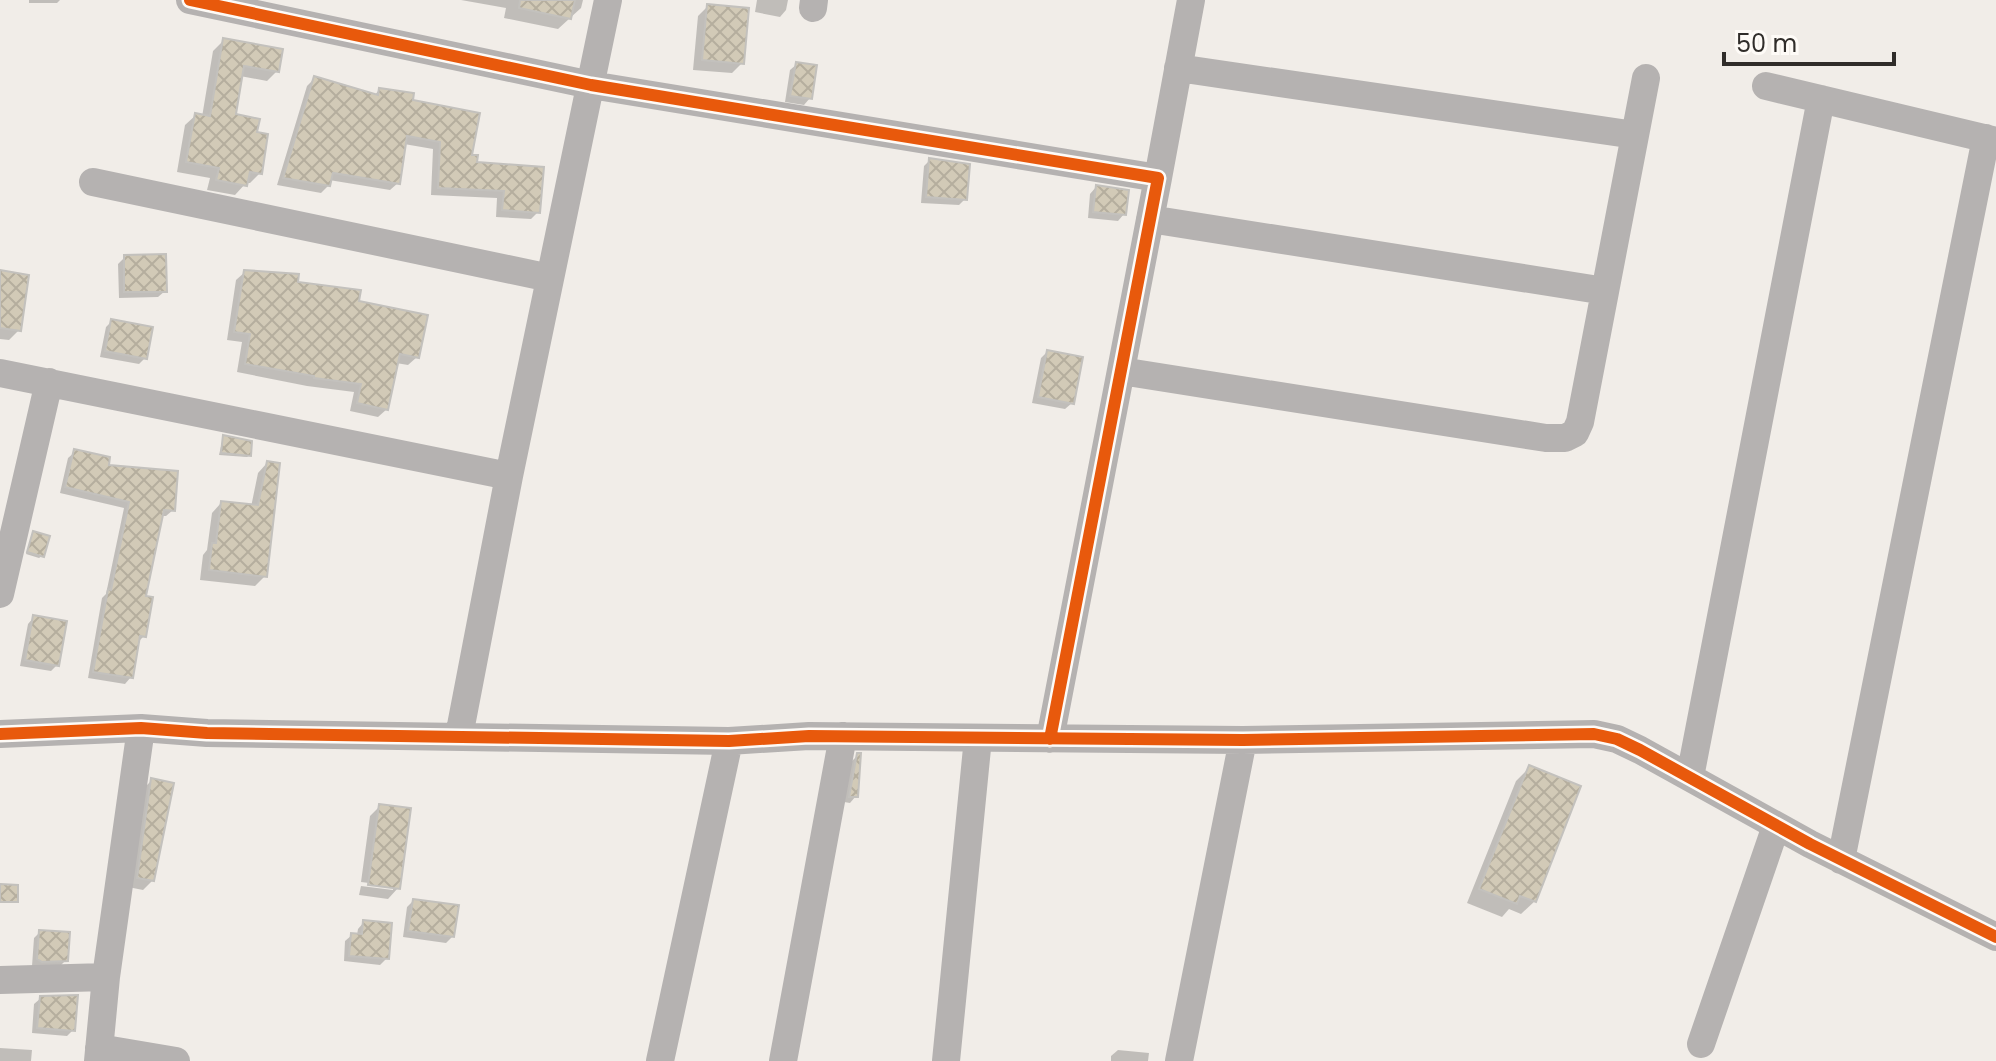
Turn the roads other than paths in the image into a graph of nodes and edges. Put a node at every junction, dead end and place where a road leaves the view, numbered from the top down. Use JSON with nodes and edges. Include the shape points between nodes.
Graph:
{"nodes":[{"id":1,"x":190,"y":0,"type":"edge"},
{"id":2,"x":608,"y":0,"type":"edge"},
{"id":3,"x":1191,"y":0,"type":"edge"},
{"id":4,"x":1178,"y":68,"type":"junction"},
{"id":5,"x":1646,"y":78,"type":"dead end"},
{"id":6,"x":591,"y":85,"type":"junction"},
{"id":7,"x":1766,"y":86,"type":"dead end"},
{"id":8,"x":1821,"y":99,"type":"junction"},
{"id":9,"x":1635,"y":135,"type":"junction"},
{"id":10,"x":1991,"y":139,"type":"edge"},
{"id":11,"x":1158,"y":178,"type":"junction"},
{"id":12,"x":93,"y":182,"type":"dead end"},
{"id":13,"x":1150,"y":219,"type":"junction"},
{"id":14,"x":550,"y":278,"type":"junction"},
{"id":15,"x":1605,"y":291,"type":"junction"},
{"id":16,"x":1121,"y":371,"type":"junction"},
{"id":17,"x":0,"y":373,"type":"edge"},
{"id":18,"x":49,"y":382,"type":"junction"},
{"id":19,"x":509,"y":476,"type":"junction"},
{"id":20,"x":0,"y":594,"type":"edge"},
{"id":21,"x":141,"y":728,"type":"junction"},
{"id":22,"x":0,"y":734,"type":"edge"},
{"id":23,"x":459,"y":736,"type":"junction"},
{"id":24,"x":843,"y":736,"type":"junction"},
{"id":25,"x":978,"y":738,"type":"junction"},
{"id":26,"x":1050,"y":739,"type":"junction"},
{"id":27,"x":1243,"y":740,"type":"junction"},
{"id":28,"x":729,"y":741,"type":"junction"},
{"id":29,"x":1690,"y":777,"type":"junction"},
{"id":30,"x":1776,"y":826,"type":"junction"},
{"id":31,"x":1841,"y":860,"type":"junction"},
{"id":32,"x":1996,"y":937,"type":"edge"},
{"id":33,"x":106,"y":977,"type":"junction"},
{"id":34,"x":0,"y":980,"type":"edge"},
{"id":35,"x":1701,"y":1044,"type":"dead end"},
{"id":36,"x":98,"y":1054,"type":"edge"},
{"id":37,"x":176,"y":1061,"type":"edge"},
{"id":38,"x":660,"y":1061,"type":"edge"},
{"id":39,"x":783,"y":1061,"type":"edge"},
{"id":40,"x":946,"y":1061,"type":"edge"},
{"id":41,"x":1179,"y":1061,"type":"edge"}],
"edges":[{"from":1,"to":6,"type":"street"},
{"from":2,"to":6,"type":"street"},
{"from":3,"to":4,"type":"street"},
{"from":4,"to":9,"type":"street"},
{"from":4,"to":11,"type":"street"},
{"from":5,"to":9,"type":"street"},
{"from":6,"to":11,"type":"street"},
{"from":6,"to":14,"type":"street"},
{"from":7,"to":8,"type":"street"},
{"from":8,"to":10,"type":"street"},
{"from":8,"to":29,"type":"street"},
{"from":9,"to":15,"type":"street"},
{"from":10,"to":31,"type":"street"},
{"from":11,"to":13,"type":"street"},
{"from":12,"to":14,"type":"street"},
{"from":13,"to":15,"type":"street"},
{"from":13,"to":16,"type":"street"},
{"from":14,"to":19,"type":"street"},
{"from":15,"to":16,"type":"street","via":[[1580,422],[1565,438]]},
{"from":16,"to":26,"type":"street"},
{"from":17,"to":18,"type":"street"},
{"from":18,"to":19,"type":"street"},
{"from":18,"to":20,"type":"street"},
{"from":19,"to":23,"type":"street"},
{"from":21,"to":22,"type":"street"},
{"from":21,"to":23,"type":"street"},
{"from":21,"to":33,"type":"street"},
{"from":23,"to":28,"type":"street"},
{"from":24,"to":25,"type":"street"},
{"from":24,"to":28,"type":"street"},
{"from":24,"to":39,"type":"street"},
{"from":25,"to":26,"type":"street"},
{"from":25,"to":40,"type":"street"},
{"from":26,"to":27,"type":"street"},
{"from":27,"to":29,"type":"street","via":[[1594,734],[1628,744]]},
{"from":27,"to":41,"type":"street"},
{"from":28,"to":38,"type":"street"},
{"from":29,"to":30,"type":"street"},
{"from":30,"to":31,"type":"street"},
{"from":30,"to":35,"type":"street"},
{"from":31,"to":32,"type":"street"},
{"from":33,"to":34,"type":"street"},
{"from":33,"to":36,"type":"street"},
{"from":36,"to":37,"type":"street"}]}
